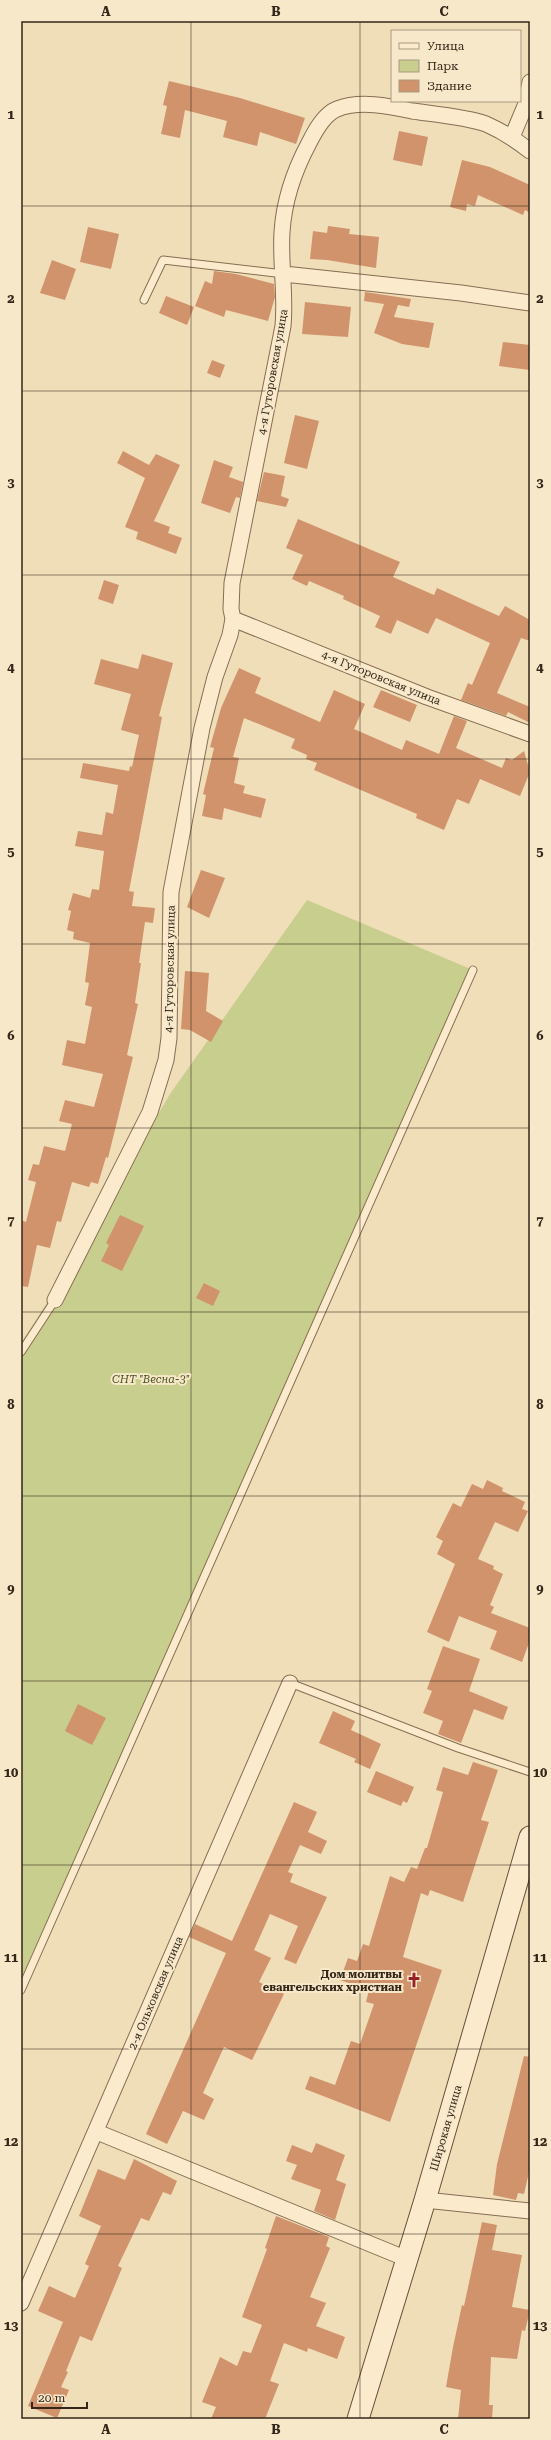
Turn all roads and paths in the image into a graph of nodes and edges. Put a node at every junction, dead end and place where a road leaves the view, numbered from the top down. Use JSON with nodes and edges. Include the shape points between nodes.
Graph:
{"nodes":[{"id":1,"x":530,"y":82,"type":"edge"},
{"id":2,"x":512,"y":138,"type":"junction"},
{"id":3,"x":530,"y":151,"type":"edge"},
{"id":4,"x":284,"y":274,"type":"junction"},
{"id":5,"x":144,"y":300,"type":"dead end"},
{"id":6,"x":530,"y":303,"type":"edge"},
{"id":7,"x":233,"y":619,"type":"junction"},
{"id":8,"x":530,"y":734,"type":"edge"},
{"id":9,"x":473,"y":970,"type":"dead end"},
{"id":10,"x":54,"y":1300,"type":"joint"},
{"id":11,"x":21,"y":1352,"type":"edge"},
{"id":12,"x":290,"y":1683,"type":"joint"},
{"id":13,"x":530,"y":1772,"type":"edge"},
{"id":14,"x":530,"y":1837,"type":"edge"},
{"id":15,"x":21,"y":1990,"type":"edge"},
{"id":16,"x":97,"y":2132,"type":"junction"},
{"id":17,"x":425,"y":2200,"type":"junction"},
{"id":18,"x":530,"y":2211,"type":"edge"},
{"id":19,"x":407,"y":2259,"type":"junction"},
{"id":20,"x":21,"y":2303,"type":"edge"},
{"id":21,"x":358,"y":2419,"type":"edge"}],
"edges":[{"from":1,"to":2,"type":"street","via":[[525,106]]},
{"from":2,"to":3,"type":"street","name":"4-я Гуторовская улица"},
{"from":2,"to":4,"type":"street","name":"4-я Гуторовская улица","via":[[485,124],[388,106],[355,105],[329,113],[313,135],[290,186],[282,233]]},
{"from":4,"to":5,"type":"lane","via":[[163,260]]},
{"from":4,"to":6,"type":"street"},
{"from":4,"to":7,"type":"street","name":"4-я Гуторовская улица","via":[[283,326],[232,583]]},
{"from":7,"to":8,"type":"street","name":"4-я Гуторовская улица","via":[[427,697]]},
{"from":7,"to":10,"type":"street","name":"4-я Гуторовская улица","via":[[202,728],[171,892],[169,1038],[166,1060],[150,1112]]},
{"from":9,"to":15,"type":"lane"},
{"from":10,"to":11,"type":"lane"},
{"from":12,"to":13,"type":"lane","via":[[458,1748]]},
{"from":12,"to":16,"type":"street","name":"2-я Ольховская улица"},
{"from":14,"to":17,"type":"street","name":"Широкая улица"},
{"from":16,"to":19,"type":"street"},
{"from":16,"to":20,"type":"street","name":"2-я Ольховская улица"},
{"from":17,"to":18,"type":"street"},
{"from":17,"to":19,"type":"street","name":"Широкая улица"},
{"from":19,"to":21,"type":"street","name":"Широкая улица"}]}
